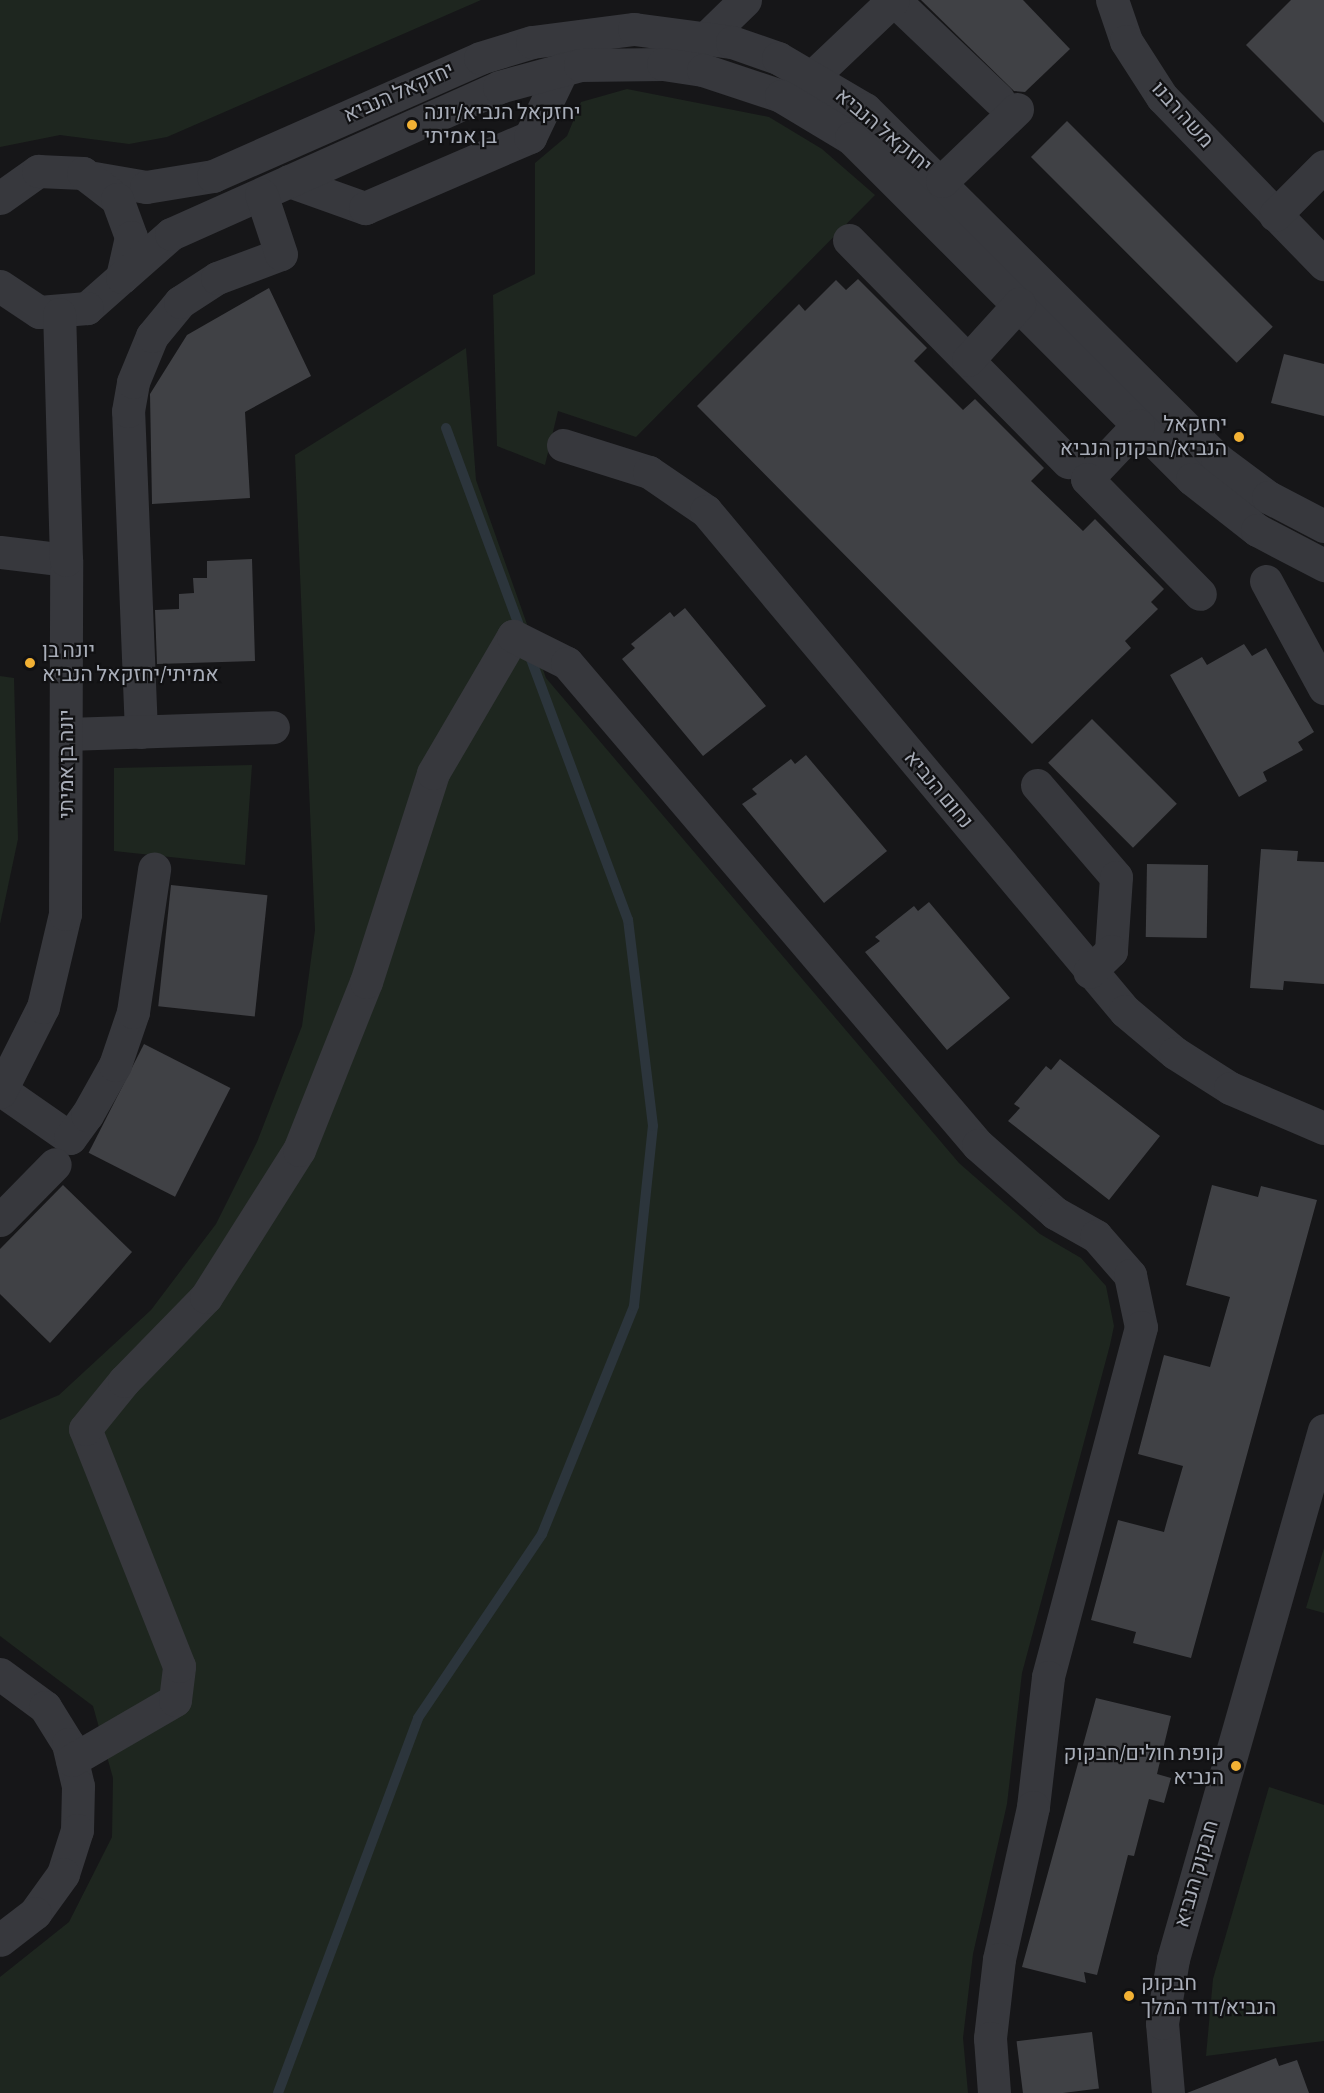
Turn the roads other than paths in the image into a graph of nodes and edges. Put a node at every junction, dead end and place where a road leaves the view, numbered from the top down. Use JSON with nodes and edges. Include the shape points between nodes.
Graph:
{"nodes":[{"id":1,"x":745,"y":0,"type":"edge"},
{"id":2,"x":893,"y":0,"type":"edge"},
{"id":3,"x":1112,"y":0,"type":"edge"},
{"id":4,"x":707,"y":37,"type":"junction"},
{"id":5,"x":563,"y":68,"type":"junction"},
{"id":6,"x":813,"y":76,"type":"junction"},
{"id":7,"x":1324,"y":166,"type":"edge"},
{"id":8,"x":94,"y":178,"type":"junction"},
{"id":9,"x":942,"y":182,"type":"junction"},
{"id":10,"x":275,"y":187,"type":"junction"},
{"id":11,"x":3,"y":192,"type":"edge"},
{"id":12,"x":1275,"y":215,"type":"junction"},
{"id":13,"x":849,"y":240,"type":"dead end"},
{"id":14,"x":1324,"y":264,"type":"edge"},
{"id":15,"x":122,"y":277,"type":"junction"},
{"id":16,"x":0,"y":286,"type":"edge"},
{"id":17,"x":1019,"y":304,"type":"junction"},
{"id":18,"x":59,"y":314,"type":"junction"},
{"id":19,"x":968,"y":360,"type":"junction"},
{"id":20,"x":1138,"y":425,"type":"junction"},
{"id":21,"x":563,"y":445,"type":"dead end"},
{"id":22,"x":1068,"y":462,"type":"dead end"},
{"id":23,"x":1324,"y":526,"type":"edge"},
{"id":24,"x":0,"y":552,"type":"edge"},
{"id":25,"x":66,"y":560,"type":"junction"},
{"id":26,"x":1324,"y":565,"type":"edge"},
{"id":27,"x":1266,"y":581,"type":"dead end"},
{"id":28,"x":1200,"y":594,"type":"dead end"},
{"id":29,"x":1324,"y":688,"type":"edge"},
{"id":30,"x":273,"y":726,"type":"dead end"},
{"id":31,"x":141,"y":732,"type":"junction"},
{"id":32,"x":67,"y":734,"type":"junction"},
{"id":33,"x":1037,"y":785,"type":"dead end"},
{"id":34,"x":154,"y":869,"type":"dead end"},
{"id":35,"x":1089,"y":972,"type":"junction"},
{"id":36,"x":1,"y":1091,"type":"edge"},
{"id":37,"x":1324,"y":1128,"type":"edge"},
{"id":38,"x":55,"y":1164,"type":"dead end"},
{"id":39,"x":0,"y":1220,"type":"edge"},
{"id":40,"x":1324,"y":1430,"type":"edge"},
{"id":41,"x":1316,"y":1488,"type":"edge"},
{"id":42,"x":0,"y":1674,"type":"edge"},
{"id":43,"x":75,"y":1773,"type":"junction"},
{"id":44,"x":0,"y":1940,"type":"edge"},
{"id":45,"x":994,"y":2093,"type":"edge"},
{"id":46,"x":1168,"y":2093,"type":"edge"}],
"edges":[{"from":1,"to":4,"type":"street"},
{"from":2,"to":6,"type":"street"},
{"from":2,"to":9,"type":"street","via":[[1008,104]]},
{"from":3,"to":12,"type":"street","name":"משה רבנו","via":[[1126,41],[1149,80]]},
{"from":4,"to":6,"type":"street","name":"יחזקאל הנביא","via":[[778,58]]},
{"from":4,"to":8,"type":"street","name":"יחזקאל הנביא","via":[[634,29],[532,42],[480,58],[207,178],[146,187]]},
{"from":5,"to":10,"type":"street","name":"יחזקאל הנביא","via":[[500,87]]},
{"from":5,"to":10,"type":"street","via":[[530,137],[365,208]]},
{"from":5,"to":17,"type":"street","name":"יחזקאל הנביא","via":[[663,64],[743,81],[781,96],[851,138],[882,165]]},
{"from":6,"to":9,"type":"street","name":"יחזקאל הנביא","via":[[865,109]]},
{"from":7,"to":12,"type":"street"},
{"from":8,"to":11,"type":"street","name":"יחזקאל הנביא","via":[[49,170]]},
{"from":8,"to":15,"type":"street","via":[[110,191],[127,217],[131,247]]},
{"from":9,"to":23,"type":"street","name":"יחזקאל הנביא","via":[[1217,459],[1268,497]]},
{"from":10,"to":15,"type":"street","name":"יחזקאל הנביא","via":[[171,234]]},
{"from":10,"to":31,"type":"street","via":[[281,254],[217,278],[180,302],[152,336],[133,382],[128,411]]},
{"from":12,"to":14,"type":"street","name":"משה רבנו"},
{"from":13,"to":19,"type":"street"},
{"from":15,"to":18,"type":"street","name":"יחזקאל הנביא","via":[[95,304]]},
{"from":16,"to":18,"type":"street","via":[[30,308]]},
{"from":17,"to":19,"type":"street"},
{"from":17,"to":20,"type":"street","name":"יחזקאל הנביא"},
{"from":18,"to":25,"type":"street","name":"יונה בן אמיתי"},
{"from":19,"to":22,"type":"street"},
{"from":20,"to":26,"type":"street","name":"יחזקאל הנביא","via":[[1241,520]]},
{"from":20,"to":28,"type":"street","via":[[1087,479]]},
{"from":21,"to":35,"type":"street","name":"נחום הנביא","via":[[649,472],[706,512]]},
{"from":24,"to":25,"type":"street"},
{"from":25,"to":32,"type":"street","name":"יונה בן אמיתי"},
{"from":27,"to":29,"type":"street"},
{"from":30,"to":31,"type":"street"},
{"from":31,"to":32,"type":"street"},
{"from":32,"to":36,"type":"street","name":"יונה בן אמיתי","via":[[68,867],[56,961],[30,1039]]},
{"from":33,"to":35,"type":"street","via":[[1116,877],[1111,951]]},
{"from":34,"to":36,"type":"street","via":[[133,1012],[115,1065],[87,1115],[70,1138]]},
{"from":35,"to":37,"type":"street","name":"נחום הנביא","via":[[1149,1033],[1201,1072],[1260,1104]]},
{"from":38,"to":39,"type":"street"},
{"from":40,"to":41,"type":"street","name":"חבקוק הנביא"},
{"from":41,"to":46,"type":"street","name":"חבקוק הנביא","via":[[1173,1959],[1162,2022]]},
{"from":42,"to":43,"type":"street","via":[[45,1707]]},
{"from":43,"to":44,"type":"street","via":[[77,1830],[63,1874],[35,1913]]},
{"from":43,"to":45,"type":"street","via":[[175,1700],[179,1666],[85,1429],[124,1381],[206,1297],[299,1150],[366,982],[433,773],[513,636],[567,663],[978,1145],[1055,1213],[1096,1236],[1130,1275],[1140,1327],[1048,1677],[1032,1818],[999,1959],[990,2038]]}]}
